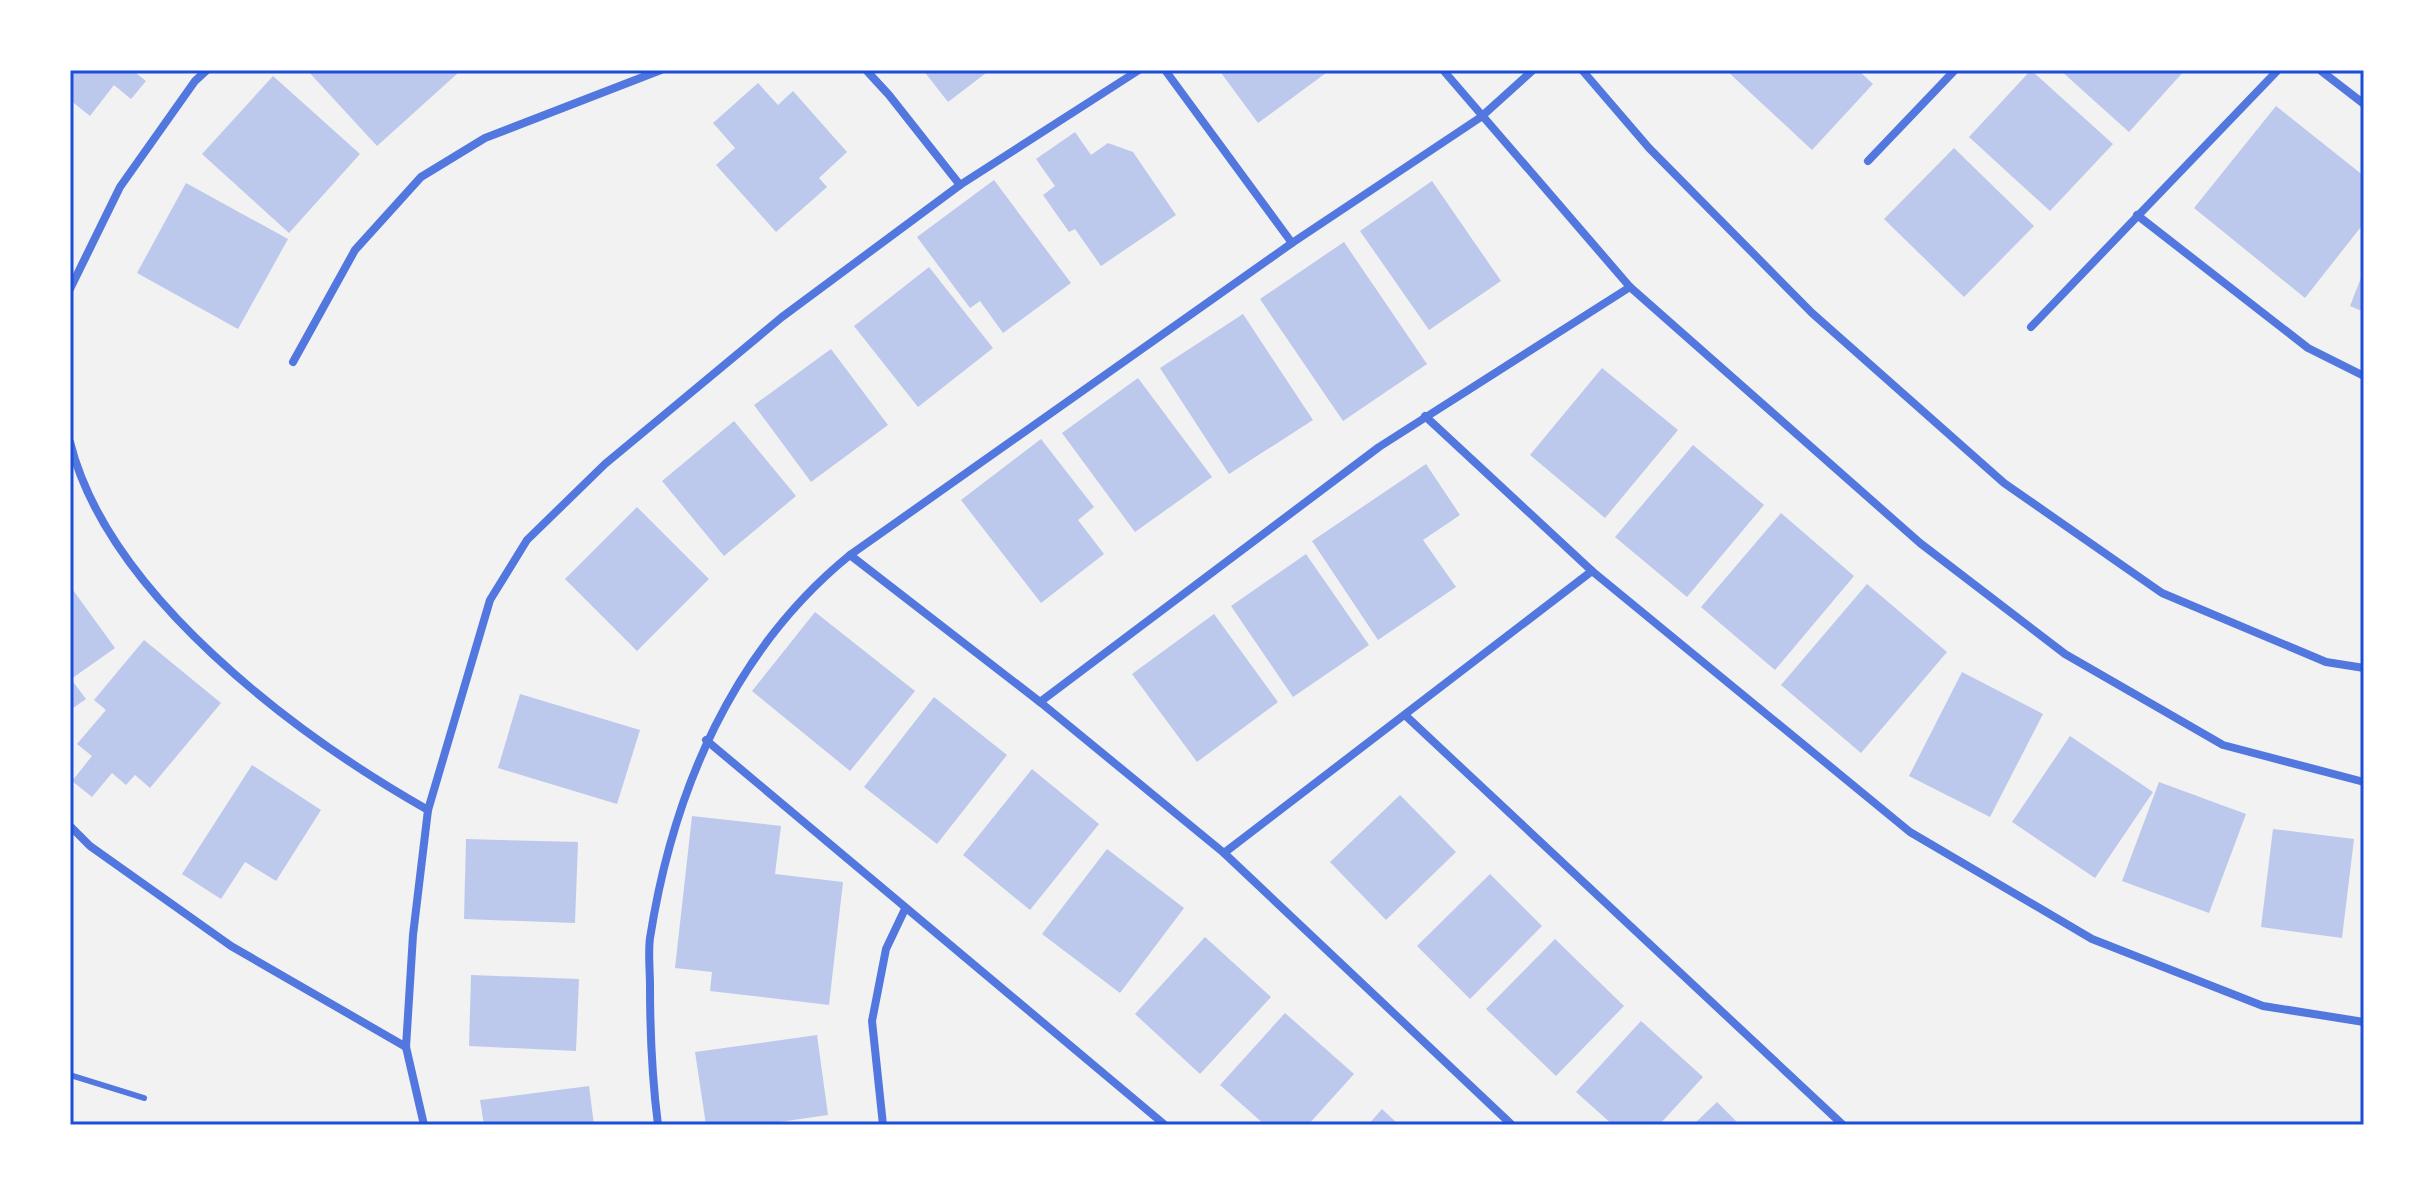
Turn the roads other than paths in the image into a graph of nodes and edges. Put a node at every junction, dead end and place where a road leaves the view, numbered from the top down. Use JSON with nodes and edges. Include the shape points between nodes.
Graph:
{"nodes":[{"id":1,"x":207,"y":70,"type":"edge"},
{"id":2,"x":661,"y":70,"type":"edge"},
{"id":3,"x":866,"y":70,"type":"edge"},
{"id":4,"x":1139,"y":70,"type":"edge"},
{"id":5,"x":1165,"y":70,"type":"edge"},
{"id":6,"x":1443,"y":70,"type":"edge"},
{"id":7,"x":1533,"y":70,"type":"edge"},
{"id":8,"x":1582,"y":70,"type":"edge"},
{"id":9,"x":1955,"y":70,"type":"edge"},
{"id":10,"x":2278,"y":70,"type":"edge"},
{"id":11,"x":2320,"y":70,"type":"edge"},
{"id":12,"x":2364,"y":104,"type":"edge"},
{"id":13,"x":1481,"y":117,"type":"junction"},
{"id":14,"x":1868,"y":161,"type":"dead end"},
{"id":15,"x":960,"y":185,"type":"junction"},
{"id":16,"x":2137,"y":215,"type":"junction"},
{"id":17,"x":1292,"y":243,"type":"junction"},
{"id":18,"x":1630,"y":287,"type":"junction"},
{"id":19,"x":70,"y":289,"type":"edge"},
{"id":20,"x":2031,"y":327,"type":"dead end"},
{"id":21,"x":293,"y":362,"type":"dead end"},
{"id":22,"x":2364,"y":376,"type":"edge"},
{"id":23,"x":1425,"y":416,"type":"junction"},
{"id":24,"x":70,"y":442,"type":"edge"},
{"id":25,"x":850,"y":555,"type":"junction"},
{"id":26,"x":1592,"y":571,"type":"junction"},
{"id":27,"x":2364,"y":668,"type":"edge"},
{"id":28,"x":1040,"y":702,"type":"junction"},
{"id":29,"x":1406,"y":716,"type":"junction"},
{"id":30,"x":706,"y":740,"type":"junction"},
{"id":31,"x":2364,"y":782,"type":"edge"},
{"id":32,"x":428,"y":810,"type":"junction"},
{"id":33,"x":70,"y":826,"type":"edge"},
{"id":34,"x":1224,"y":853,"type":"junction"},
{"id":35,"x":905,"y":909,"type":"junction"},
{"id":36,"x":2364,"y":1022,"type":"edge"},
{"id":37,"x":406,"y":1047,"type":"junction"},
{"id":38,"x":70,"y":1075,"type":"edge"},
{"id":39,"x":144,"y":1098,"type":"dead end"},
{"id":40,"x":424,"y":1125,"type":"edge"},
{"id":41,"x":658,"y":1125,"type":"edge"},
{"id":42,"x":883,"y":1125,"type":"edge"},
{"id":43,"x":1165,"y":1125,"type":"edge"},
{"id":44,"x":1512,"y":1125,"type":"edge"},
{"id":45,"x":1843,"y":1125,"type":"edge"}],
"edges":[{"from":1,"to":19,"type":"street","via":[[120,187]]},
{"from":2,"to":21,"type":"street","via":[[485,138],[421,177],[355,250]]},
{"from":3,"to":15,"type":"street"},
{"from":4,"to":15,"type":"street"},
{"from":5,"to":17,"type":"street"},
{"from":6,"to":13,"type":"street"},
{"from":7,"to":13,"type":"street"},
{"from":8,"to":27,"type":"street","via":[[1649,148],[1812,313],[2004,483],[2162,593],[2326,662]]},
{"from":9,"to":14,"type":"street"},
{"from":10,"to":16,"type":"street"},
{"from":11,"to":12,"type":"street"},
{"from":13,"to":17,"type":"street"},
{"from":13,"to":18,"type":"street"},
{"from":15,"to":32,"type":"street","via":[[782,317],[605,464],[527,540],[490,600]]},
{"from":16,"to":20,"type":"street"},
{"from":16,"to":22,"type":"street","via":[[2308,348]]},
{"from":17,"to":25,"type":"street"},
{"from":18,"to":23,"type":"street"},
{"from":18,"to":31,"type":"street","via":[[1920,543],[2065,654],[2223,745]]},
{"from":23,"to":26,"type":"street"},
{"from":23,"to":28,"type":"street"},
{"from":24,"to":32,"type":"street","via":[[79,479],[114,538],[173,617],[363,773]]},
{"from":25,"to":28,"type":"street"},
{"from":25,"to":30,"type":"street","via":[[774,630]]},
{"from":26,"to":29,"type":"street"},
{"from":26,"to":36,"type":"street","via":[[1910,832],[2092,939],[2263,1006]]},
{"from":28,"to":34,"type":"street"},
{"from":29,"to":34,"type":"street"},
{"from":29,"to":45,"type":"street"},
{"from":30,"to":35,"type":"street"},
{"from":30,"to":41,"type":"street","via":[[682,800],[650,940],[651,1062]]},
{"from":32,"to":37,"type":"street"},
{"from":33,"to":37,"type":"street","via":[[90,846],[231,946]]},
{"from":34,"to":44,"type":"street"},
{"from":35,"to":42,"type":"street","via":[[886,949],[872,1021]]},
{"from":35,"to":43,"type":"street"},
{"from":37,"to":40,"type":"street"},
{"from":38,"to":39,"type":"lane"}]}
